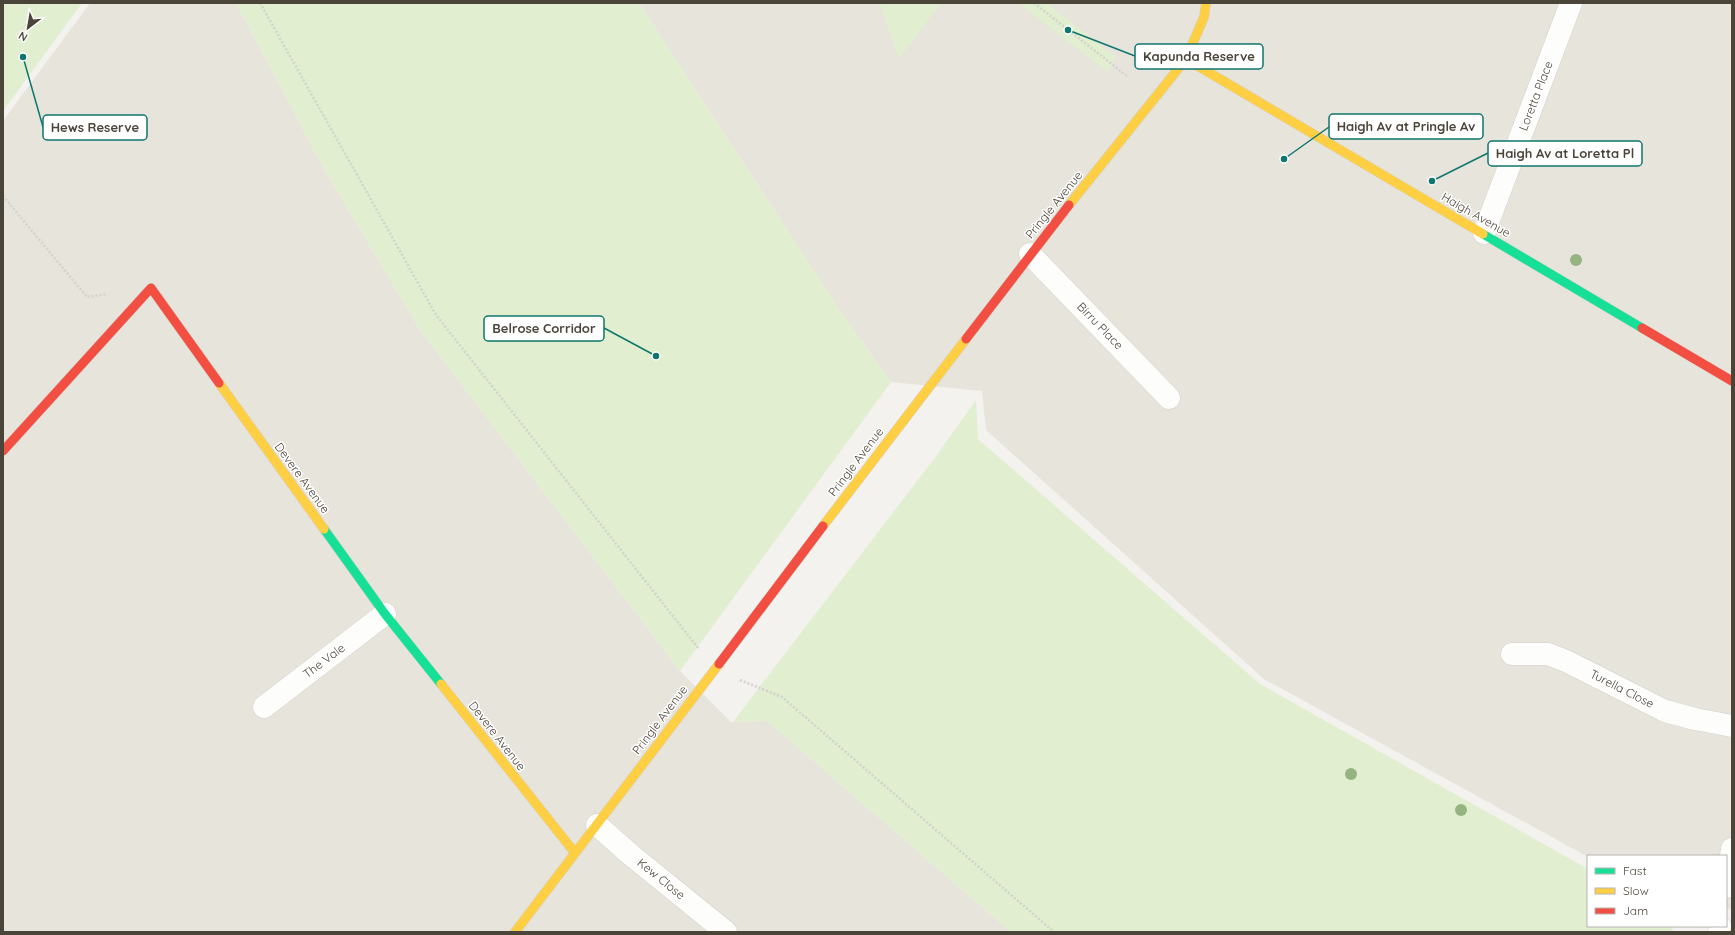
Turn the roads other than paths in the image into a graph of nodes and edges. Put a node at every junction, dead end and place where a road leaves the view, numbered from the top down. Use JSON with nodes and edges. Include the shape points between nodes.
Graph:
{"nodes":[{"id":1,"x":1206,"y":3,"type":"edge"},
{"id":2,"x":1571,"y":3,"type":"edge"},
{"id":3,"x":1186,"y":59,"type":"junction"},
{"id":4,"x":1484,"y":233,"type":"junction"},
{"id":5,"x":1030,"y":254,"type":"junction"},
{"id":6,"x":1732,"y":381,"type":"edge"},
{"id":7,"x":1169,"y":398,"type":"dead end"},
{"id":8,"x":3,"y":451,"type":"edge"},
{"id":9,"x":385,"y":614,"type":"junction"},
{"id":10,"x":1512,"y":654,"type":"dead end"},
{"id":11,"x":264,"y":707,"type":"dead end"},
{"id":12,"x":1732,"y":726,"type":"edge"},
{"id":13,"x":597,"y":825,"type":"junction"},
{"id":14,"x":1732,"y":849,"type":"edge"},
{"id":15,"x":575,"y":853,"type":"junction"},
{"id":16,"x":1727,"y":881,"type":"edge"},
{"id":17,"x":515,"y":932,"type":"edge"},
{"id":18,"x":726,"y":932,"type":"edge"}],
"edges":[{"from":1,"to":3,"type":"street","name":"Pringle Avenue","via":[[1204,17]]},
{"from":2,"to":4,"type":"street","name":"Loretta Place"},
{"from":3,"to":4,"type":"street","name":"Haigh Avenue"},
{"from":3,"to":5,"type":"street","name":"Pringle Avenue"},
{"from":4,"to":6,"type":"street","name":"Haigh Avenue"},
{"from":5,"to":7,"type":"street","name":"Birru Place"},
{"from":5,"to":13,"type":"street","name":"Pringle Avenue"},
{"from":8,"to":9,"type":"street","name":"Devere Avenue","via":[[151,288]]},
{"from":9,"to":11,"type":"street","name":"The Vale"},
{"from":9,"to":15,"type":"street","name":"Devere Avenue"},
{"from":10,"to":12,"type":"street","name":"Turella Close","via":[[1548,654],[1665,711]]},
{"from":13,"to":15,"type":"street","name":"Pringle Avenue"},
{"from":13,"to":18,"type":"street","name":"Kew Close"},
{"from":14,"to":16,"type":"street"},
{"from":15,"to":17,"type":"street","name":"Pringle Avenue"}]}
